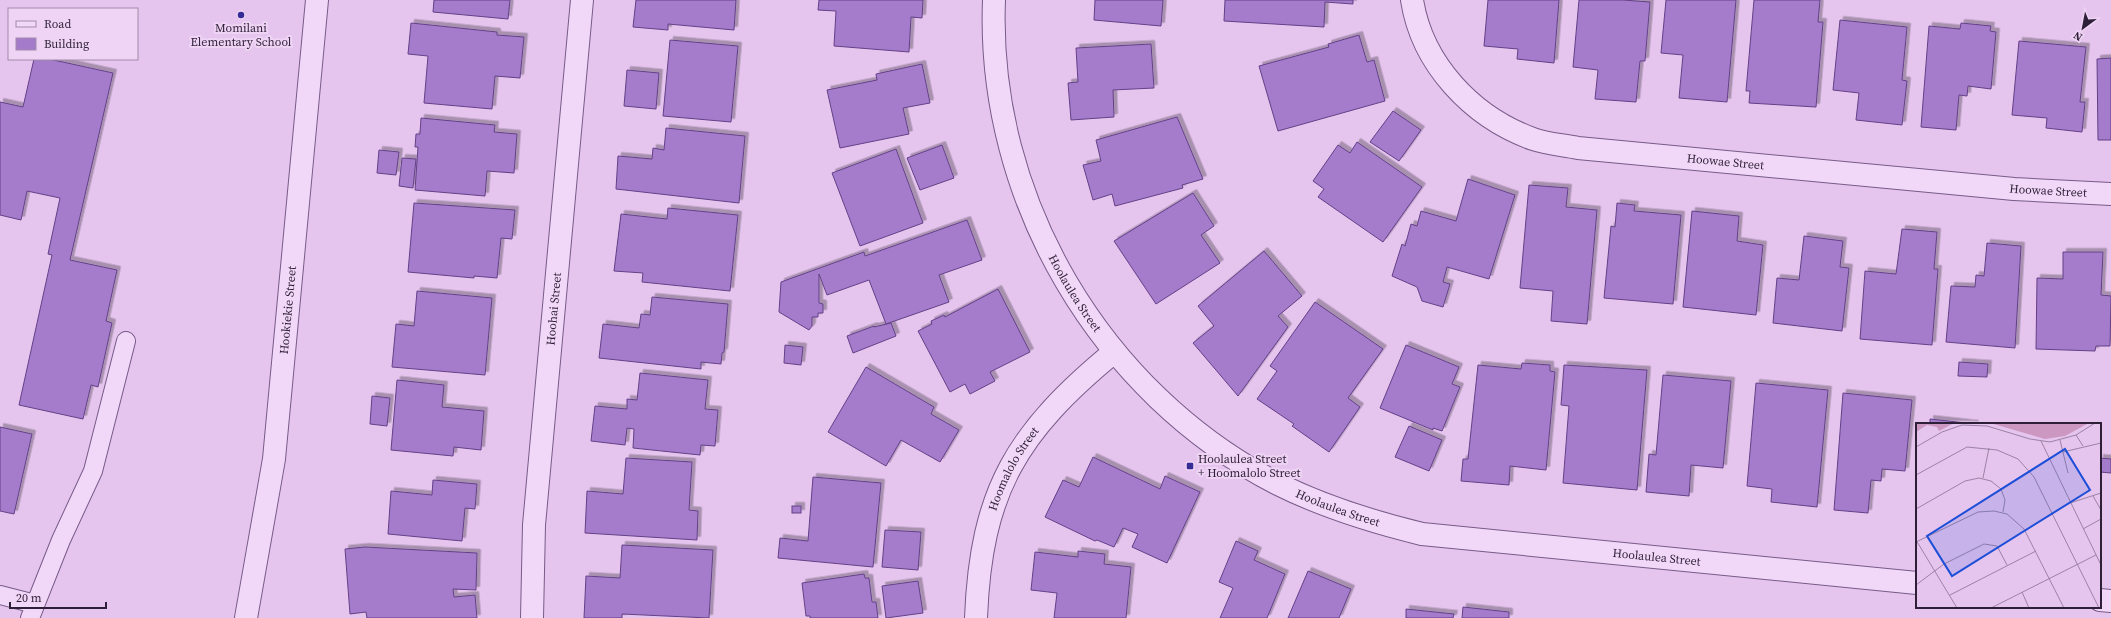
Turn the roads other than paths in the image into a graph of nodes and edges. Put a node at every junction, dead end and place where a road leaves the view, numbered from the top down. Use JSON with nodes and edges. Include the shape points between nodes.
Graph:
{"nodes":[{"id":1,"x":317,"y":0,"type":"edge"},
{"id":2,"x":582,"y":0,"type":"edge"},
{"id":3,"x":994,"y":0,"type":"edge"},
{"id":4,"x":1412,"y":0,"type":"edge"},
{"id":5,"x":2111,"y":194,"type":"edge"},
{"id":6,"x":126,"y":341,"type":"dead end"},
{"id":7,"x":1114,"y":352,"type":"junction"},
{"id":8,"x":1916,"y":583,"type":"edge"},
{"id":9,"x":0,"y":595,"type":"edge"},
{"id":10,"x":2101,"y":600,"type":"edge"},
{"id":11,"x":2111,"y":601,"type":"edge"},
{"id":12,"x":32,"y":611,"type":"edge"},
{"id":13,"x":246,"y":618,"type":"edge"},
{"id":14,"x":532,"y":618,"type":"edge"},
{"id":15,"x":976,"y":618,"type":"edge"}],
"edges":[{"from":1,"to":13,"type":"street","name":"Hookiekie Street","via":[[274,459]]},
{"from":2,"to":14,"type":"street","name":"Hoohai Street","via":[[534,525],[531,566]]},
{"from":3,"to":7,"type":"street","name":"Hoolaulea Street","via":[[996,74],[1017,172],[1033,217],[1054,261],[1080,307]]},
{"from":4,"to":5,"type":"street","name":"Hoowae Street","via":[[1415,21],[1426,48],[1446,78],[1470,102],[1499,123],[1533,139],[1586,149],[2014,188]]},
{"from":6,"to":12,"type":"lane","via":[[93,471]]},
{"from":7,"to":8,"type":"street","name":"Hoolaulea Street","via":[[1154,395],[1199,434],[1242,463],[1278,484],[1312,499],[1386,526],[1470,540]]},
{"from":7,"to":15,"type":"street","name":"Hoomalolo Street","via":[[1080,380],[1036,426],[1004,478],[992,509],[983,545]]},
{"from":9,"to":12,"type":"lane"},
{"from":10,"to":11,"type":"street"}]}
